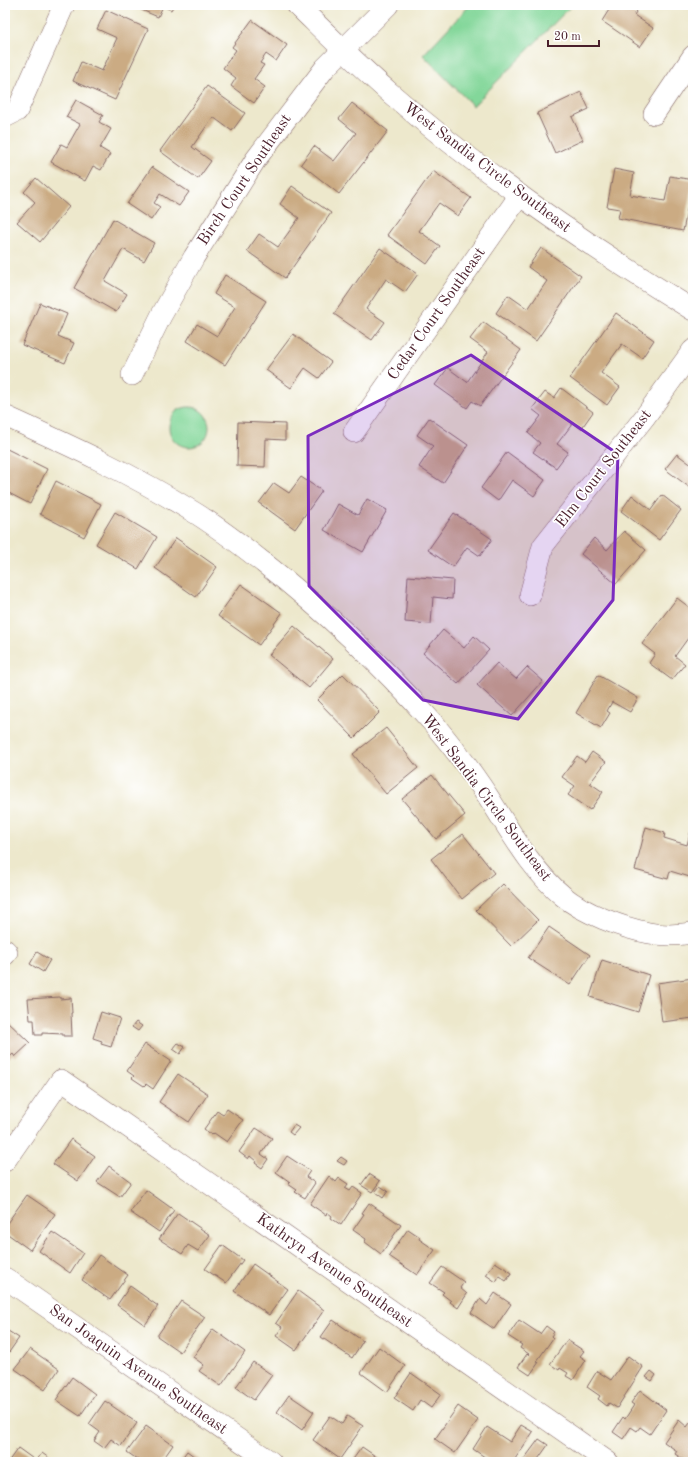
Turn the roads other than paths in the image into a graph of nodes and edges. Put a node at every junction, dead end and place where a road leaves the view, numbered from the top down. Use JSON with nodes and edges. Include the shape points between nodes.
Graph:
{"nodes":[{"id":1,"x":64,"y":5,"type":"edge"},
{"id":2,"x":297,"y":5,"type":"edge"},
{"id":3,"x":388,"y":5,"type":"edge"},
{"id":4,"x":343,"y":49,"type":"junction"},
{"id":5,"x":693,"y":56,"type":"edge"},
{"id":6,"x":654,"y":114,"type":"dead end"},
{"id":7,"x":5,"y":117,"type":"edge"},
{"id":8,"x":520,"y":195,"type":"junction"},
{"id":9,"x":693,"y":310,"type":"edge"},
{"id":10,"x":693,"y":350,"type":"edge"},
{"id":11,"x":132,"y":375,"type":"dead end"},
{"id":12,"x":5,"y":416,"type":"edge"},
{"id":13,"x":354,"y":432,"type":"dead end"},
{"id":14,"x":530,"y":595,"type":"dead end"},
{"id":15,"x":693,"y":934,"type":"edge"},
{"id":16,"x":5,"y":1161,"type":"edge"},
{"id":17,"x":5,"y":1278,"type":"edge"},
{"id":18,"x":271,"y":1462,"type":"edge"},
{"id":19,"x":608,"y":1462,"type":"edge"}],
"edges":[{"from":1,"to":7,"type":"street","via":[[17,111]]},
{"from":2,"to":4,"type":"street","name":"West Sandia Circle Southeast"},
{"from":3,"to":4,"type":"street","name":"Birch Court Southeast"},
{"from":4,"to":8,"type":"street","name":"West Sandia Circle Southeast","via":[[452,144]]},
{"from":4,"to":11,"type":"street","name":"Birch Court Southeast","via":[[325,68],[256,159],[194,257]]},
{"from":5,"to":6,"type":"street"},
{"from":8,"to":9,"type":"street","name":"West Sandia Circle Southeast","via":[[578,237]]},
{"from":8,"to":13,"type":"street","name":"Cedar Court Southeast"},
{"from":10,"to":14,"type":"street","name":"Elm Court Southeast","via":[[644,418],[543,546]]},
{"from":12,"to":15,"type":"street","name":"West Sandia Circle Southeast","via":[[97,458],[192,511],[289,582],[334,620],[433,724],[480,785],[525,854],[543,877],[564,897],[598,916],[649,933]]},
{"from":16,"to":19,"type":"street","name":"Kathryn Avenue Southeast","via":[[61,1080]]},
{"from":17,"to":18,"type":"street","name":"San Joaquin Avenue Southeast"}]}
